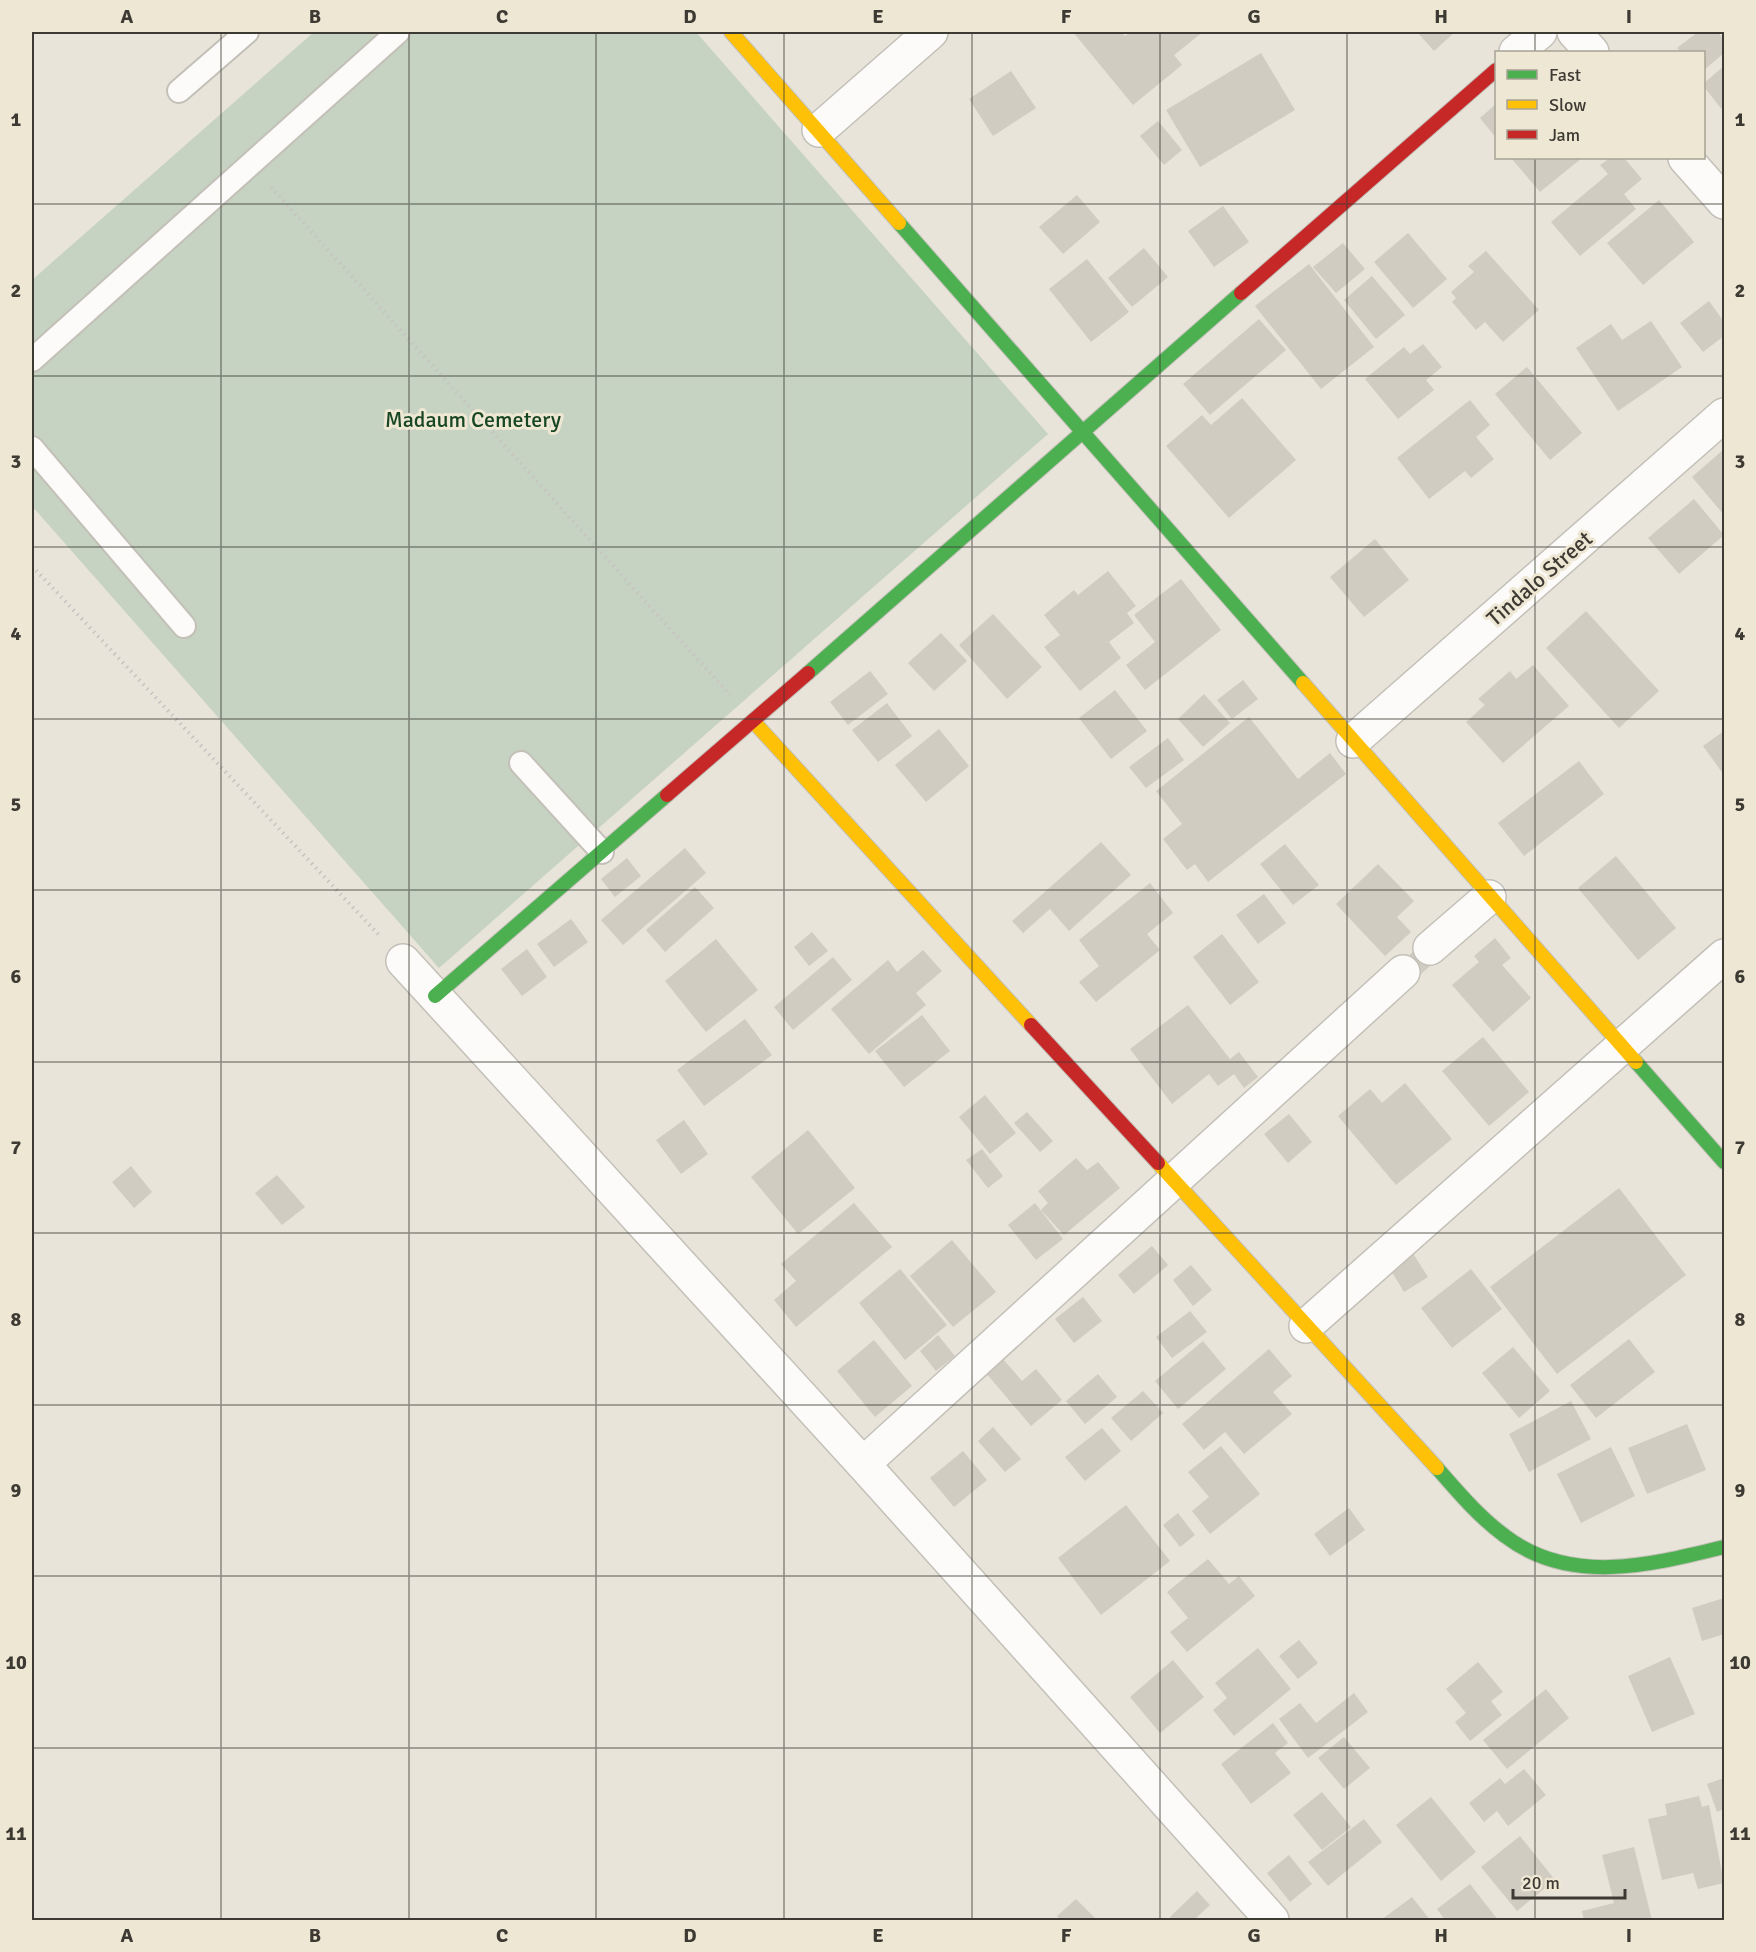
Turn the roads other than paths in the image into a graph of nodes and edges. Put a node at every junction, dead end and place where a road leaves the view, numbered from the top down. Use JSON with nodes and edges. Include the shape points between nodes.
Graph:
{"nodes":[{"id":1,"x":247,"y":32,"type":"edge"},
{"id":2,"x":398,"y":32,"type":"edge"},
{"id":3,"x":730,"y":32,"type":"edge"},
{"id":4,"x":931,"y":32,"type":"edge"},
{"id":5,"x":1540,"y":32,"type":"edge"},
{"id":6,"x":1574,"y":32,"type":"edge"},
{"id":7,"x":1517,"y":51,"type":"edge"},
{"id":8,"x":1591,"y":51,"type":"edge"},
{"id":9,"x":1495,"y":72,"type":"edge"},
{"id":10,"x":179,"y":91,"type":"dead end"},
{"id":11,"x":819,"y":130,"type":"junction"},
{"id":12,"x":1686,"y":159,"type":"edge"},
{"id":13,"x":1725,"y":202,"type":"edge"},
{"id":14,"x":32,"y":360,"type":"edge"},
{"id":15,"x":1725,"y":415,"type":"edge"},
{"id":16,"x":1083,"y":433,"type":"junction"},
{"id":17,"x":32,"y":448,"type":"edge"},
{"id":18,"x":184,"y":626,"type":"dead end"},
{"id":19,"x":753,"y":721,"type":"junction"},
{"id":20,"x":1353,"y":741,"type":"junction"},
{"id":21,"x":521,"y":762,"type":"dead end"},
{"id":22,"x":602,"y":852,"type":"junction"},
{"id":23,"x":1489,"y":897,"type":"junction"},
{"id":24,"x":1430,"y":948,"type":"dead end"},
{"id":25,"x":1725,"y":956,"type":"edge"},
{"id":26,"x":403,"y":961,"type":"road end"},
{"id":27,"x":1403,"y":972,"type":"dead end"},
{"id":28,"x":435,"y":996,"type":"junction"},
{"id":29,"x":1623,"y":1047,"type":"junction"},
{"id":30,"x":1725,"y":1162,"type":"edge"},
{"id":31,"x":1173,"y":1182,"type":"junction"},
{"id":32,"x":1306,"y":1326,"type":"junction"},
{"id":33,"x":863,"y":1464,"type":"junction"},
{"id":34,"x":1725,"y":1547,"type":"edge"},
{"id":35,"x":1272,"y":1920,"type":"edge"}],
"edges":[{"from":1,"to":10,"type":"lane"},
{"from":2,"to":14,"type":"lane"},
{"from":3,"to":11,"type":"street"},
{"from":4,"to":11,"type":"street"},
{"from":5,"to":7,"type":"street"},
{"from":6,"to":8,"type":"street"},
{"from":9,"to":16,"type":"street"},
{"from":11,"to":16,"type":"street"},
{"from":12,"to":13,"type":"street"},
{"from":15,"to":20,"type":"street","name":"Tindalo Street"},
{"from":16,"to":19,"type":"street"},
{"from":16,"to":20,"type":"street"},
{"from":17,"to":18,"type":"lane"},
{"from":19,"to":22,"type":"street"},
{"from":19,"to":31,"type":"street"},
{"from":20,"to":23,"type":"street"},
{"from":21,"to":22,"type":"lane"},
{"from":22,"to":28,"type":"street"},
{"from":23,"to":24,"type":"street"},
{"from":23,"to":29,"type":"street"},
{"from":25,"to":29,"type":"street"},
{"from":26,"to":28,"type":"street"},
{"from":27,"to":31,"type":"street"},
{"from":28,"to":33,"type":"street"},
{"from":29,"to":30,"type":"street"},
{"from":29,"to":32,"type":"street"},
{"from":31,"to":32,"type":"street"},
{"from":31,"to":33,"type":"street"},
{"from":32,"to":34,"type":"street","via":[[1475,1510],[1510,1541],[1552,1562],[1590,1570],[1647,1566]]},
{"from":33,"to":35,"type":"street"}]}
